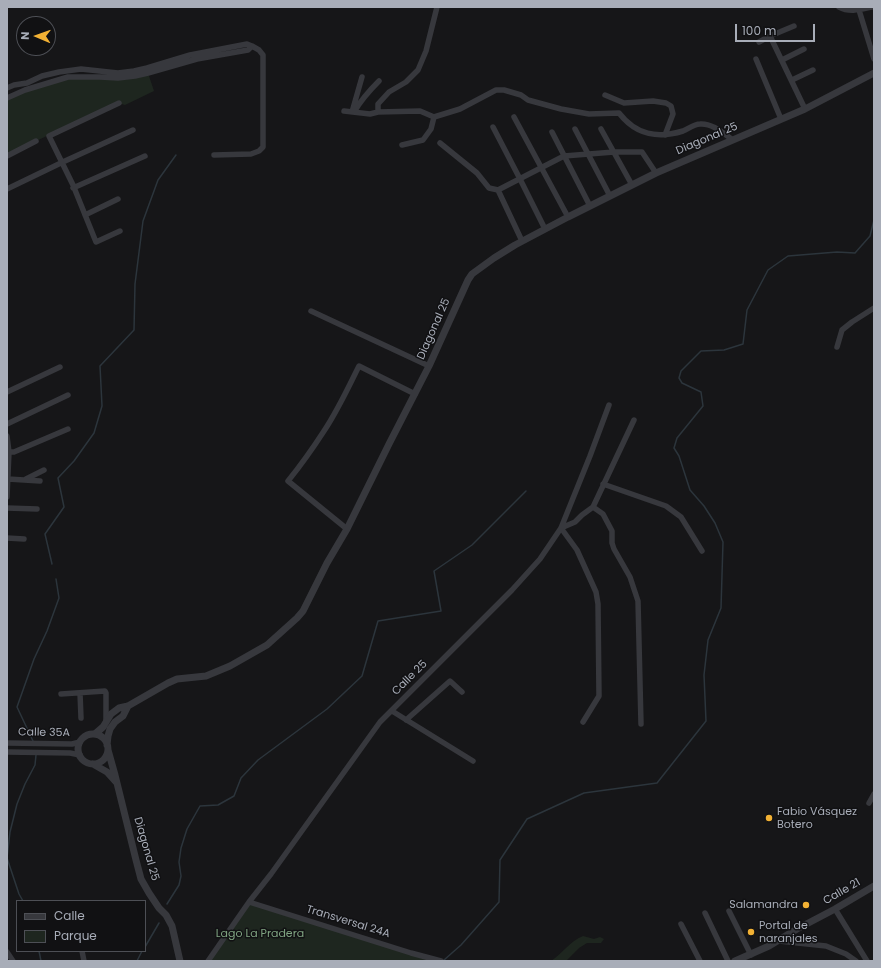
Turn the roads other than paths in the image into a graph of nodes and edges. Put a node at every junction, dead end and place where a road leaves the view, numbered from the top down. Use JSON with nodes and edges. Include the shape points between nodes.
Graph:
{"nodes":[{"id":1,"x":437,"y":7,"type":"edge"},
{"id":2,"x":839,"y":7,"type":"edge"},
{"id":3,"x":872,"y":7,"type":"edge"},
{"id":4,"x":859,"y":10,"type":"junction"},
{"id":5,"x":794,"y":26,"type":"dead end"},
{"id":6,"x":770,"y":36,"type":"junction"},
{"id":7,"x":759,"y":42,"type":"dead end"},
{"id":8,"x":252,"y":46,"type":"junction"},
{"id":9,"x":804,"y":49,"type":"dead end"},
{"id":10,"x":756,"y":59,"type":"dead end"},
{"id":11,"x":874,"y":59,"type":"edge"},
{"id":12,"x":782,"y":60,"type":"junction"},
{"id":13,"x":87,"y":70,"type":"junction"},
{"id":14,"x":813,"y":70,"type":"dead end"},
{"id":15,"x":874,"y":73,"type":"edge"},
{"id":16,"x":90,"y":77,"type":"junction"},
{"id":17,"x":362,"y":77,"type":"dead end"},
{"id":18,"x":792,"y":80,"type":"junction"},
{"id":19,"x":379,"y":81,"type":"dead end"},
{"id":20,"x":20,"y":84,"type":"junction"},
{"id":21,"x":7,"y":88,"type":"edge"},
{"id":22,"x":23,"y":91,"type":"junction"},
{"id":23,"x":605,"y":95,"type":"dead end"},
{"id":24,"x":7,"y":98,"type":"edge"},
{"id":25,"x":119,"y":103,"type":"dead end"},
{"id":26,"x":624,"y":103,"type":"junction"},
{"id":27,"x":805,"y":109,"type":"junction"},
{"id":28,"x":344,"y":111,"type":"dead end"},
{"id":29,"x":353,"y":112,"type":"junction"},
{"id":30,"x":378,"y":112,"type":"junction"},
{"id":31,"x":619,"y":113,"type":"junction"},
{"id":32,"x":434,"y":117,"type":"junction"},
{"id":33,"x":514,"y":117,"type":"dead end"},
{"id":34,"x":781,"y":119,"type":"junction"},
{"id":35,"x":493,"y":127,"type":"dead end"},
{"id":36,"x":575,"y":129,"type":"dead end"},
{"id":37,"x":601,"y":129,"type":"dead end"},
{"id":38,"x":133,"y":130,"type":"dead end"},
{"id":39,"x":552,"y":132,"type":"dead end"},
{"id":40,"x":665,"y":135,"type":"junction"},
{"id":41,"x":733,"y":140,"type":"junction"},
{"id":42,"x":36,"y":141,"type":"dead end"},
{"id":43,"x":440,"y":143,"type":"dead end"},
{"id":44,"x":402,"y":145,"type":"dead end"},
{"id":45,"x":614,"y":152,"type":"junction"},
{"id":46,"x":588,"y":154,"type":"junction"},
{"id":47,"x":214,"y":155,"type":"dead end"},
{"id":48,"x":7,"y":156,"type":"edge"},
{"id":49,"x":145,"y":156,"type":"dead end"},
{"id":50,"x":564,"y":156,"type":"junction"},
{"id":51,"x":61,"y":162,"type":"junction"},
{"id":52,"x":542,"y":168,"type":"junction"},
{"id":53,"x":656,"y":173,"type":"junction"},
{"id":54,"x":520,"y":179,"type":"junction"},
{"id":55,"x":632,"y":185,"type":"junction"},
{"id":56,"x":74,"y":188,"type":"junction"},
{"id":57,"x":7,"y":189,"type":"edge"},
{"id":58,"x":498,"y":190,"type":"junction"},
{"id":59,"x":610,"y":196,"type":"junction"},
{"id":60,"x":118,"y":199,"type":"dead end"},
{"id":61,"x":590,"y":206,"type":"junction"},
{"id":62,"x":85,"y":215,"type":"junction"},
{"id":63,"x":568,"y":217,"type":"junction"},
{"id":64,"x":545,"y":229,"type":"junction"},
{"id":65,"x":120,"y":231,"type":"dead end"},
{"id":66,"x":522,"y":241,"type":"junction"},
{"id":67,"x":874,"y":308,"type":"edge"},
{"id":68,"x":311,"y":311,"type":"dead end"},
{"id":69,"x":837,"y":347,"type":"dead end"},
{"id":70,"x":429,"y":366,"type":"junction"},
{"id":71,"x":60,"y":367,"type":"dead end"},
{"id":72,"x":7,"y":392,"type":"edge"},
{"id":73,"x":415,"y":394,"type":"junction"},
{"id":74,"x":68,"y":395,"type":"dead end"},
{"id":75,"x":609,"y":405,"type":"dead end"},
{"id":76,"x":634,"y":420,"type":"dead end"},
{"id":77,"x":7,"y":424,"type":"edge"},
{"id":78,"x":68,"y":429,"type":"dead end"},
{"id":79,"x":7,"y":436,"type":"edge"},
{"id":80,"x":9,"y":452,"type":"junction"},
{"id":81,"x":44,"y":470,"type":"dead end"},
{"id":82,"x":8,"y":479,"type":"edge"},
{"id":83,"x":24,"y":480,"type":"junction"},
{"id":84,"x":40,"y":481,"type":"dead end"},
{"id":85,"x":603,"y":484,"type":"junction"},
{"id":86,"x":7,"y":497,"type":"edge"},
{"id":87,"x":593,"y":507,"type":"junction"},
{"id":88,"x":7,"y":508,"type":"edge"},
{"id":89,"x":37,"y":509,"type":"dead end"},
{"id":90,"x":561,"y":528,"type":"junction"},
{"id":91,"x":348,"y":529,"type":"junction"},
{"id":92,"x":7,"y":538,"type":"edge"},
{"id":93,"x":24,"y":539,"type":"dead end"},
{"id":94,"x":702,"y":551,"type":"dead end"},
{"id":95,"x":462,"y":692,"type":"dead end"},
{"id":96,"x":80,"y":693,"type":"junction"},
{"id":97,"x":61,"y":694,"type":"dead end"},
{"id":98,"x":128,"y":706,"type":"junction"},
{"id":99,"x":392,"y":711,"type":"junction"},
{"id":100,"x":81,"y":718,"type":"dead end"},
{"id":101,"x":406,"y":720,"type":"junction"},
{"id":102,"x":106,"y":722,"type":"junction"},
{"id":103,"x":583,"y":722,"type":"dead end"},
{"id":104,"x":641,"y":724,"type":"dead end"},
{"id":105,"x":95,"y":734,"type":"junction"},
{"id":106,"x":108,"y":736,"type":"junction"},
{"id":107,"x":10,"y":742,"type":"edge"},
{"id":108,"x":80,"y":742,"type":"junction"},
{"id":109,"x":108,"y":748,"type":"junction"},
{"id":110,"x":10,"y":752,"type":"edge"},
{"id":111,"x":80,"y":755,"type":"junction"},
{"id":112,"x":473,"y":761,"type":"dead end"},
{"id":113,"x":93,"y":764,"type":"junction"},
{"id":114,"x":117,"y":784,"type":"junction"},
{"id":115,"x":874,"y":794,"type":"edge"},
{"id":116,"x":869,"y":803,"type":"dead end"},
{"id":117,"x":874,"y":886,"type":"edge"},
{"id":118,"x":249,"y":902,"type":"junction"},
{"id":119,"x":835,"y":909,"type":"junction"},
{"id":120,"x":729,"y":911,"type":"dead end"},
{"id":121,"x":705,"y":913,"type":"dead end"},
{"id":122,"x":681,"y":924,"type":"dead end"},
{"id":123,"x":779,"y":941,"type":"junction"},
{"id":124,"x":7,"y":952,"type":"edge"},
{"id":125,"x":751,"y":955,"type":"junction"},
{"id":126,"x":13,"y":961,"type":"edge"},
{"id":127,"x":180,"y":961,"type":"edge"},
{"id":128,"x":208,"y":961,"type":"edge"},
{"id":129,"x":441,"y":961,"type":"edge"},
{"id":130,"x":700,"y":961,"type":"edge"},
{"id":131,"x":728,"y":961,"type":"edge"},
{"id":132,"x":735,"y":961,"type":"edge"},
{"id":133,"x":856,"y":961,"type":"edge"},
{"id":134,"x":868,"y":961,"type":"edge"}],
"edges":[{"from":1,"to":30,"type":"street","via":[[426,51],[418,70],[406,82],[389,92],[378,104]]},
{"from":2,"to":4,"type":"street"},
{"from":3,"to":4,"type":"street"},
{"from":4,"to":11,"type":"street"},
{"from":5,"to":6,"type":"street"},
{"from":6,"to":7,"type":"street"},
{"from":6,"to":12,"type":"street"},
{"from":8,"to":13,"type":"street","via":[[247,44],[190,55],[134,71],[118,73]]},
{"from":8,"to":16,"type":"street","via":[[248,50],[197,59],[135,76]]},
{"from":8,"to":47,"type":"street","via":[[263,55],[263,147],[260,152],[251,154]]},
{"from":9,"to":12,"type":"street"},
{"from":10,"to":34,"type":"street"},
{"from":12,"to":18,"type":"street"},
{"from":13,"to":16,"type":"street"},
{"from":13,"to":20,"type":"street","via":[[67,70]]},
{"from":14,"to":18,"type":"street"},
{"from":15,"to":27,"type":"street","name":"Diagonal 25"},
{"from":16,"to":22,"type":"street","via":[[68,78]]},
{"from":17,"to":29,"type":"street"},
{"from":18,"to":27,"type":"street"},
{"from":19,"to":29,"type":"street"},
{"from":20,"to":21,"type":"street"},
{"from":20,"to":22,"type":"street"},
{"from":22,"to":24,"type":"street"},
{"from":23,"to":26,"type":"street"},
{"from":25,"to":51,"type":"street","via":[[49,136]]},
{"from":26,"to":31,"type":"street"},
{"from":26,"to":40,"type":"street","via":[[653,100],[671,106],[673,114]]},
{"from":27,"to":34,"type":"street","name":"Diagonal 25"},
{"from":28,"to":29,"type":"street"},
{"from":29,"to":30,"type":"street"},
{"from":30,"to":32,"type":"street","via":[[420,111]]},
{"from":31,"to":32,"type":"street","via":[[589,114],[561,109],[504,90],[496,90],[460,109]]},
{"from":31,"to":40,"type":"street","via":[[624,120],[641,132]]},
{"from":32,"to":44,"type":"street","via":[[431,129],[423,140]]},
{"from":33,"to":52,"type":"street"},
{"from":34,"to":41,"type":"street","name":"Diagonal 25"},
{"from":35,"to":54,"type":"street"},
{"from":36,"to":46,"type":"street"},
{"from":37,"to":45,"type":"street"},
{"from":38,"to":51,"type":"street"},
{"from":39,"to":50,"type":"street"},
{"from":40,"to":41,"type":"street","via":[[699,124],[711,125]]},
{"from":41,"to":53,"type":"street","name":"Diagonal 25"},
{"from":42,"to":48,"type":"street"},
{"from":43,"to":58,"type":"street","via":[[477,173],[489,188]]},
{"from":45,"to":46,"type":"street"},
{"from":45,"to":53,"type":"street","via":[[642,152]]},
{"from":45,"to":55,"type":"street"},
{"from":46,"to":50,"type":"street"},
{"from":46,"to":59,"type":"street"},
{"from":49,"to":56,"type":"street"},
{"from":50,"to":52,"type":"street"},
{"from":50,"to":61,"type":"street"},
{"from":51,"to":56,"type":"street"},
{"from":51,"to":57,"type":"street"},
{"from":52,"to":54,"type":"street"},
{"from":52,"to":63,"type":"street"},
{"from":53,"to":55,"type":"street","name":"Diagonal 25"},
{"from":54,"to":58,"type":"street"},
{"from":54,"to":64,"type":"street"},
{"from":55,"to":59,"type":"street","name":"Diagonal 25"},
{"from":56,"to":62,"type":"street"},
{"from":58,"to":66,"type":"street"},
{"from":59,"to":61,"type":"street","name":"Diagonal 25"},
{"from":60,"to":62,"type":"street"},
{"from":61,"to":63,"type":"street","name":"Diagonal 25"},
{"from":62,"to":65,"type":"street","via":[[96,242]]},
{"from":63,"to":64,"type":"street","name":"Diagonal 25"},
{"from":64,"to":66,"type":"street","name":"Diagonal 25"},
{"from":66,"to":70,"type":"street","name":"Diagonal 25","via":[[472,274]]},
{"from":67,"to":69,"type":"street","via":[[842,330]]},
{"from":68,"to":70,"type":"street"},
{"from":70,"to":73,"type":"street","name":"Diagonal 25"},
{"from":71,"to":72,"type":"street"},
{"from":73,"to":91,"type":"street","name":"Diagonal 25"},
{"from":73,"to":91,"type":"street","via":[[359,366],[325,431],[288,481]]},
{"from":74,"to":77,"type":"street"},
{"from":75,"to":90,"type":"street","name":"Calle 25"},
{"from":76,"to":85,"type":"street"},
{"from":78,"to":80,"type":"street"},
{"from":79,"to":80,"type":"street"},
{"from":80,"to":82,"type":"street"},
{"from":81,"to":83,"type":"street"},
{"from":82,"to":83,"type":"street"},
{"from":82,"to":86,"type":"street"},
{"from":83,"to":84,"type":"street"},
{"from":85,"to":87,"type":"street"},
{"from":85,"to":94,"type":"street","via":[[666,506],[681,517]]},
{"from":87,"to":90,"type":"street","via":[[575,522]]},
{"from":87,"to":104,"type":"street","via":[[603,514],[612,531],[614,549],[630,576],[638,601]]},
{"from":88,"to":89,"type":"street"},
{"from":90,"to":99,"type":"street","name":"Calle 25","via":[[540,559],[512,590]]},
{"from":90,"to":103,"type":"street","via":[[577,550],[596,592],[598,604],[599,696]]},
{"from":91,"to":98,"type":"street","name":"Diagonal 25","via":[[327,563],[303,611],[267,644],[230,666],[206,676],[177,679]]},
{"from":92,"to":93,"type":"street"},
{"from":95,"to":101,"type":"street","via":[[450,681]]},
{"from":96,"to":97,"type":"street"},
{"from":96,"to":100,"type":"street"},
{"from":96,"to":102,"type":"street","via":[[105,691]]},
{"from":98,"to":102,"type":"street","name":"Diagonal 25","via":[[119,708]]},
{"from":98,"to":106,"type":"street","name":"Diagonal 25","via":[[123,716],[110,729]]},
{"from":99,"to":101,"type":"street"},
{"from":99,"to":118,"type":"street","name":"Calle 25","via":[[380,722]]},
{"from":101,"to":112,"type":"street"},
{"from":102,"to":105,"type":"street","name":"Diagonal 25"},
{"from":102,"to":106,"type":"street"},
{"from":105,"to":108,"type":"street","via":[[86,736]]},
{"from":105,"to":109,"type":"street","via":[[103,738]]},
{"from":106,"to":109,"type":"street","name":"Diagonal 25"},
{"from":107,"to":108,"type":"street","name":"Calle 35A"},
{"from":108,"to":111,"type":"street"},
{"from":109,"to":113,"type":"street","via":[[101,761]]},
{"from":109,"to":114,"type":"street","name":"Diagonal 25"},
{"from":110,"to":111,"type":"street","name":"Calle 35A","via":[[70,752]]},
{"from":111,"to":113,"type":"street","via":[[85,761]]},
{"from":113,"to":114,"type":"street","via":[[107,772]]},
{"from":114,"to":127,"type":"street","name":"Diagonal 25","via":[[141,879],[172,926]]},
{"from":115,"to":116,"type":"street"},
{"from":117,"to":119,"type":"street","name":"Calle 21"},
{"from":118,"to":128,"type":"street","name":"Calle 25"},
{"from":118,"to":129,"type":"street","name":"Transversal 24A"},
{"from":119,"to":123,"type":"street","name":"Calle 21"},
{"from":119,"to":134,"type":"street"},
{"from":120,"to":125,"type":"street"},
{"from":121,"to":131,"type":"street"},
{"from":122,"to":130,"type":"street"},
{"from":123,"to":125,"type":"street","name":"Calle 21"},
{"from":123,"to":133,"type":"street","via":[[826,946]]},
{"from":124,"to":126,"type":"street"},
{"from":125,"to":132,"type":"street","name":"Calle 21"}]}
